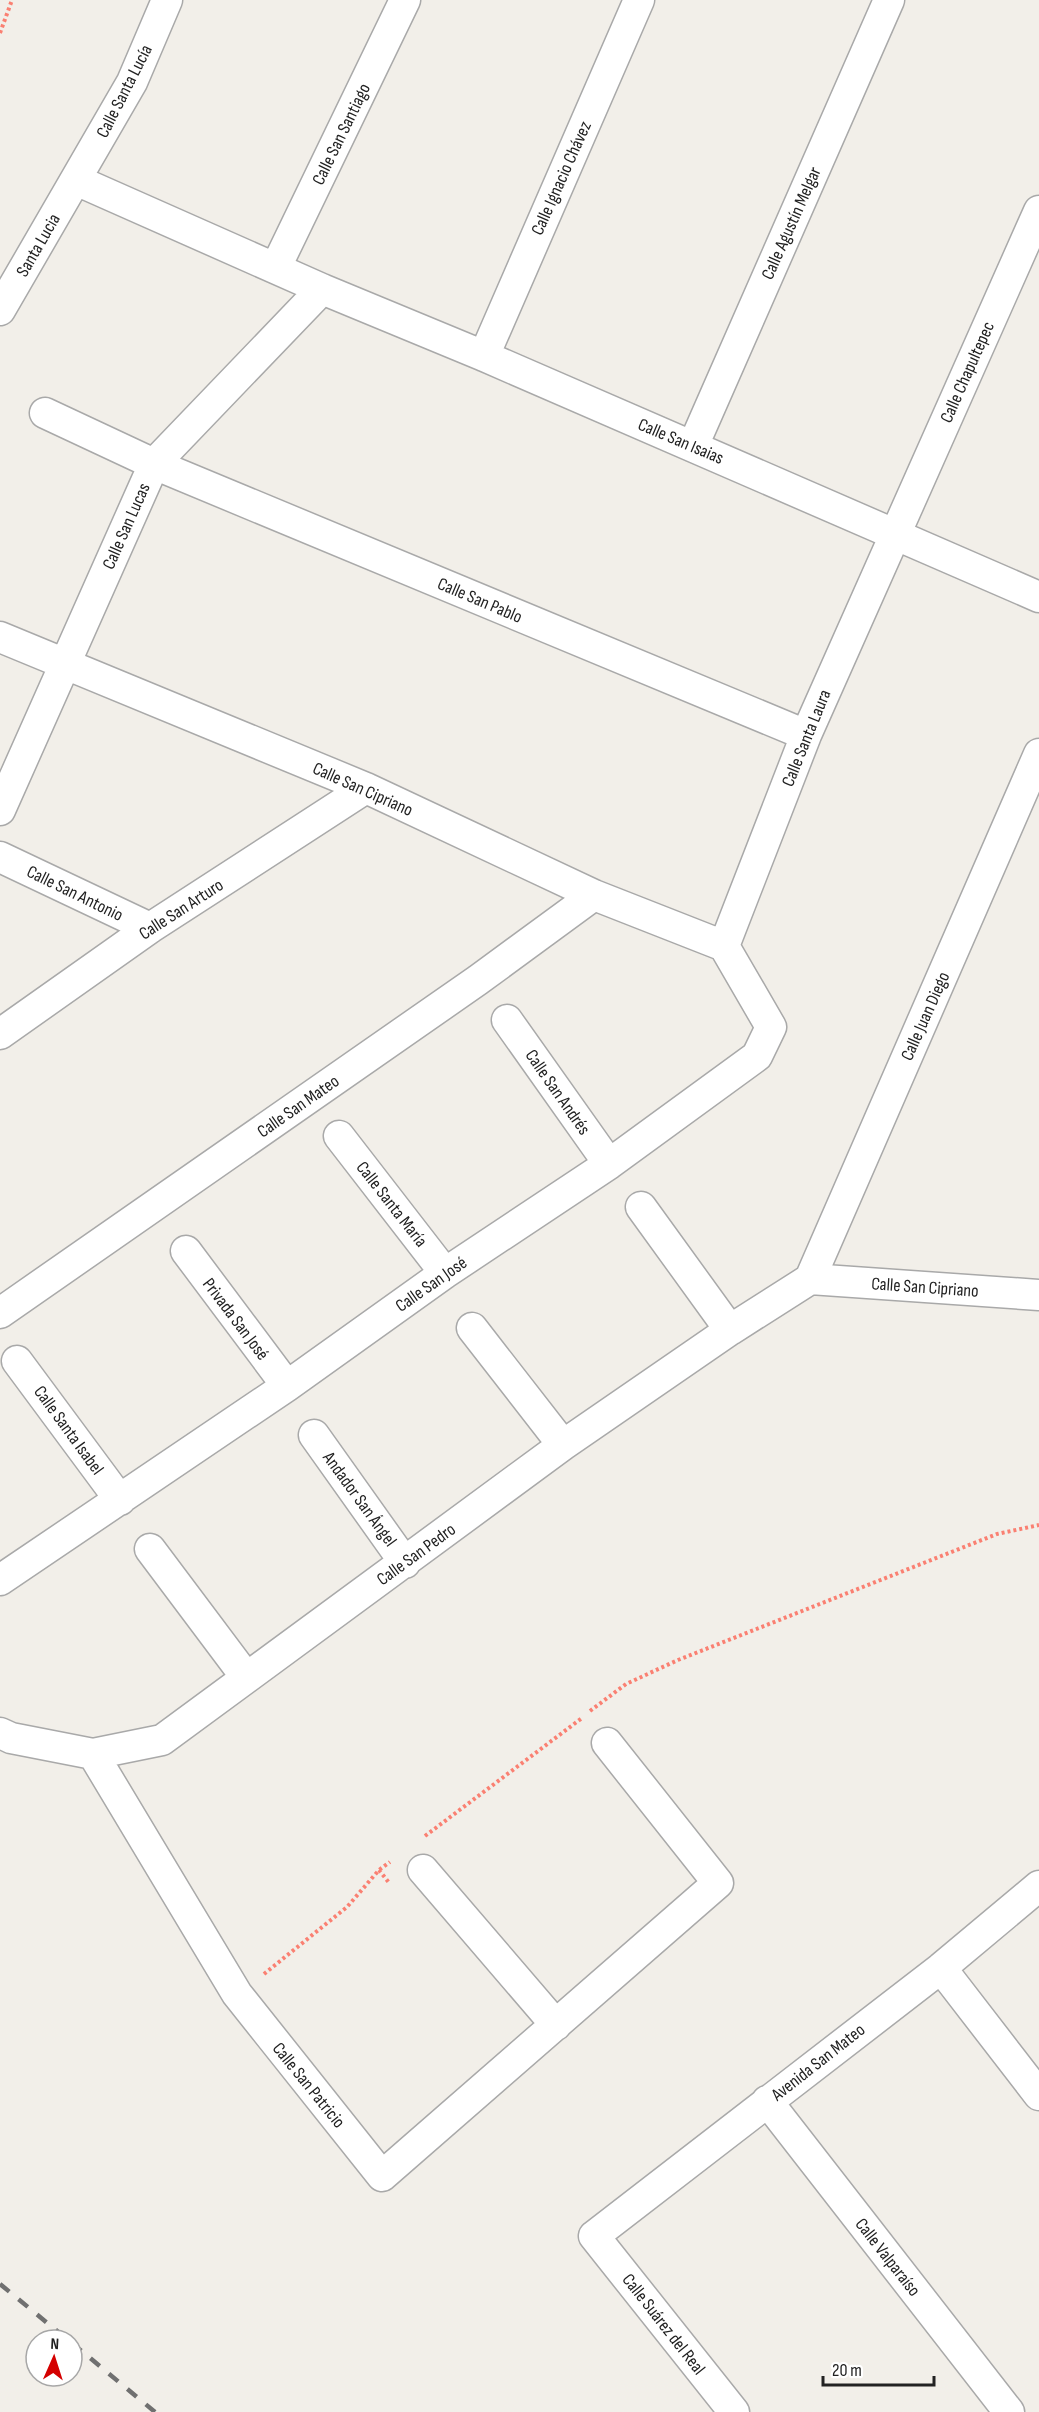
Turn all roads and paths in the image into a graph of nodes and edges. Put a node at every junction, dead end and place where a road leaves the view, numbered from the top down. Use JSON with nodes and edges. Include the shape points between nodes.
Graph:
{"nodes":[{"id":1,"x":12,"y":0,"type":"edge"},
{"id":2,"x":167,"y":0,"type":"edge"},
{"id":3,"x":405,"y":0,"type":"edge"},
{"id":4,"x":639,"y":0,"type":"edge"},
{"id":5,"x":889,"y":0,"type":"edge"},
{"id":6,"x":0,"y":33,"type":"edge"},
{"id":7,"x":76,"y":180,"type":"junction"},
{"id":8,"x":1039,"y":211,"type":"edge"},
{"id":9,"x":276,"y":267,"type":"junction"},
{"id":10,"x":322,"y":290,"type":"junction"},
{"id":11,"x":0,"y":310,"type":"edge"},
{"id":12,"x":484,"y":356,"type":"junction"},
{"id":13,"x":45,"y":414,"type":"dead end"},
{"id":14,"x":693,"y":446,"type":"junction"},
{"id":15,"x":154,"y":464,"type":"junction"},
{"id":16,"x":895,"y":533,"type":"junction"},
{"id":17,"x":1039,"y":597,"type":"edge"},
{"id":18,"x":0,"y":638,"type":"edge"},
{"id":19,"x":65,"y":663,"type":"junction"},
{"id":20,"x":806,"y":735,"type":"junction"},
{"id":21,"x":1039,"y":754,"type":"edge"},
{"id":22,"x":366,"y":788,"type":"junction"},
{"id":23,"x":0,"y":810,"type":"edge"},
{"id":24,"x":0,"y":857,"type":"edge"},
{"id":25,"x":594,"y":895,"type":"junction"},
{"id":26,"x":150,"y":928,"type":"junction"},
{"id":27,"x":724,"y":946,"type":"junction"},
{"id":28,"x":507,"y":1020,"type":"dead end"},
{"id":29,"x":0,"y":1034,"type":"edge"},
{"id":30,"x":339,"y":1136,"type":"dead end"},
{"id":31,"x":609,"y":1164,"type":"junction"},
{"id":32,"x":641,"y":1207,"type":"dead end"},
{"id":33,"x":186,"y":1251,"type":"dead end"},
{"id":34,"x":445,"y":1273,"type":"junction"},
{"id":35,"x":810,"y":1279,"type":"junction"},
{"id":36,"x":1038,"y":1293,"type":"edge"},
{"id":37,"x":0,"y":1313,"type":"edge"},
{"id":38,"x":472,"y":1328,"type":"dead end"},
{"id":39,"x":730,"y":1330,"type":"junction"},
{"id":40,"x":17,"y":1361,"type":"dead end"},
{"id":41,"x":287,"y":1386,"type":"junction"},
{"id":42,"x":314,"y":1435,"type":"dead end"},
{"id":43,"x":563,"y":1445,"type":"junction"},
{"id":44,"x":120,"y":1500,"type":"junction"},
{"id":45,"x":150,"y":1549,"type":"dead end"},
{"id":46,"x":405,"y":1563,"type":"junction"},
{"id":47,"x":0,"y":1580,"type":"edge"},
{"id":48,"x":246,"y":1677,"type":"junction"},
{"id":49,"x":0,"y":1733,"type":"edge"},
{"id":50,"x":607,"y":1743,"type":"dead end"},
{"id":51,"x":93,"y":1754,"type":"junction"},
{"id":52,"x":423,"y":1870,"type":"dead end"},
{"id":53,"x":1039,"y":1886,"type":"edge"},
{"id":54,"x":940,"y":1968,"type":"junction"},
{"id":55,"x":556,"y":2025,"type":"junction"},
{"id":56,"x":1039,"y":2095,"type":"edge"},
{"id":57,"x":767,"y":2101,"type":"junction"},
{"id":58,"x":594,"y":2236,"type":"joint"},
{"id":59,"x":734,"y":2412,"type":"edge"},
{"id":60,"x":1009,"y":2412,"type":"edge"}],
"edges":[{"from":1,"to":6,"type":"path"},
{"from":2,"to":7,"type":"street","name":"Calle Santa Lucía","via":[[132,82]]},
{"from":3,"to":9,"type":"street","name":"Calle San Santiago"},
{"from":4,"to":12,"type":"street","name":"Calle Ignacio Chávez"},
{"from":5,"to":14,"type":"street","name":"Calle Agustín Melgar"},
{"from":7,"to":9,"type":"street","name":"Calle San Isaias"},
{"from":7,"to":11,"type":"street","name":"Santa Lucia"},
{"from":8,"to":16,"type":"street","name":"Calle Chapultepec"},
{"from":9,"to":10,"type":"street","name":"Calle San Isaias"},
{"from":10,"to":12,"type":"street","name":"Calle San Isaias"},
{"from":10,"to":15,"type":"street","name":"Calle San Lucas"},
{"from":12,"to":14,"type":"street","name":"Calle San Isaias"},
{"from":13,"to":15,"type":"street","name":"Calle San Pablo"},
{"from":14,"to":16,"type":"street","name":"Calle San Isaias"},
{"from":15,"to":19,"type":"street","name":"Calle San Lucas"},
{"from":15,"to":20,"type":"street","name":"Calle San Pablo"},
{"from":16,"to":17,"type":"street","name":"Calle San Isaias"},
{"from":16,"to":20,"type":"street","name":"Calle Santa Laura"},
{"from":18,"to":19,"type":"street","name":"Calle San Cipriano"},
{"from":19,"to":22,"type":"street","name":"Calle San Cipriano"},
{"from":19,"to":23,"type":"street","name":"Calle San Lucas"},
{"from":20,"to":27,"type":"street","name":"Calle Santa Laura"},
{"from":21,"to":35,"type":"street","name":"Calle Juan Diego"},
{"from":22,"to":25,"type":"street","name":"Calle San Cipriano"},
{"from":22,"to":26,"type":"street","name":"Calle San Arturo"},
{"from":24,"to":26,"type":"street","name":"Calle San Antonio"},
{"from":25,"to":27,"type":"street","name":"Calle San Cipriano"},
{"from":25,"to":37,"type":"street","name":"Calle San Mateo"},
{"from":26,"to":29,"type":"street","name":"Calle San Arturo"},
{"from":27,"to":31,"type":"street","name":"Calle San José","via":[[771,1027],[758,1056]]},
{"from":28,"to":31,"type":"street","name":"Calle San Andrés"},
{"from":30,"to":34,"type":"street","name":"Calle Santa María"},
{"from":31,"to":34,"type":"street","name":"Calle San José"},
{"from":32,"to":39,"type":"street"},
{"from":33,"to":41,"type":"street","name":"Privada San José"},
{"from":34,"to":41,"type":"street","name":"Calle San José"},
{"from":35,"to":36,"type":"street","name":"Calle San Cipriano"},
{"from":35,"to":39,"type":"street","name":"Calle San Pedro"},
{"from":38,"to":43,"type":"street"},
{"from":39,"to":43,"type":"street","name":"Calle San Pedro"},
{"from":40,"to":44,"type":"street","name":"Calle Santa Isabel"},
{"from":41,"to":44,"type":"street","name":"Calle San José"},
{"from":42,"to":46,"type":"street","name":"Andador San Ángel"},
{"from":43,"to":46,"type":"street","name":"Calle San Pedro"},
{"from":44,"to":47,"type":"street","name":"Calle San José"},
{"from":45,"to":48,"type":"street"},
{"from":46,"to":48,"type":"street","name":"Calle San Pedro"},
{"from":48,"to":51,"type":"street","name":"Calle San Pedro","via":[[162,1740]]},
{"from":49,"to":51,"type":"street","name":"Calle San Pedro"},
{"from":50,"to":55,"type":"street","via":[[718,1883]]},
{"from":51,"to":55,"type":"street","name":"Calle San Patricio","via":[[237,1995],[382,2176]]},
{"from":52,"to":55,"type":"street"},
{"from":53,"to":54,"type":"street","name":"Avenida San Mateo"},
{"from":54,"to":56,"type":"street"},
{"from":54,"to":57,"type":"street","name":"Avenida San Mateo"},
{"from":57,"to":58,"type":"street","name":"Avenida San Mateo"},
{"from":57,"to":60,"type":"street","name":"Calle Valparaíso"},
{"from":58,"to":59,"type":"street","name":"Calle Suárez del Real"}]}
